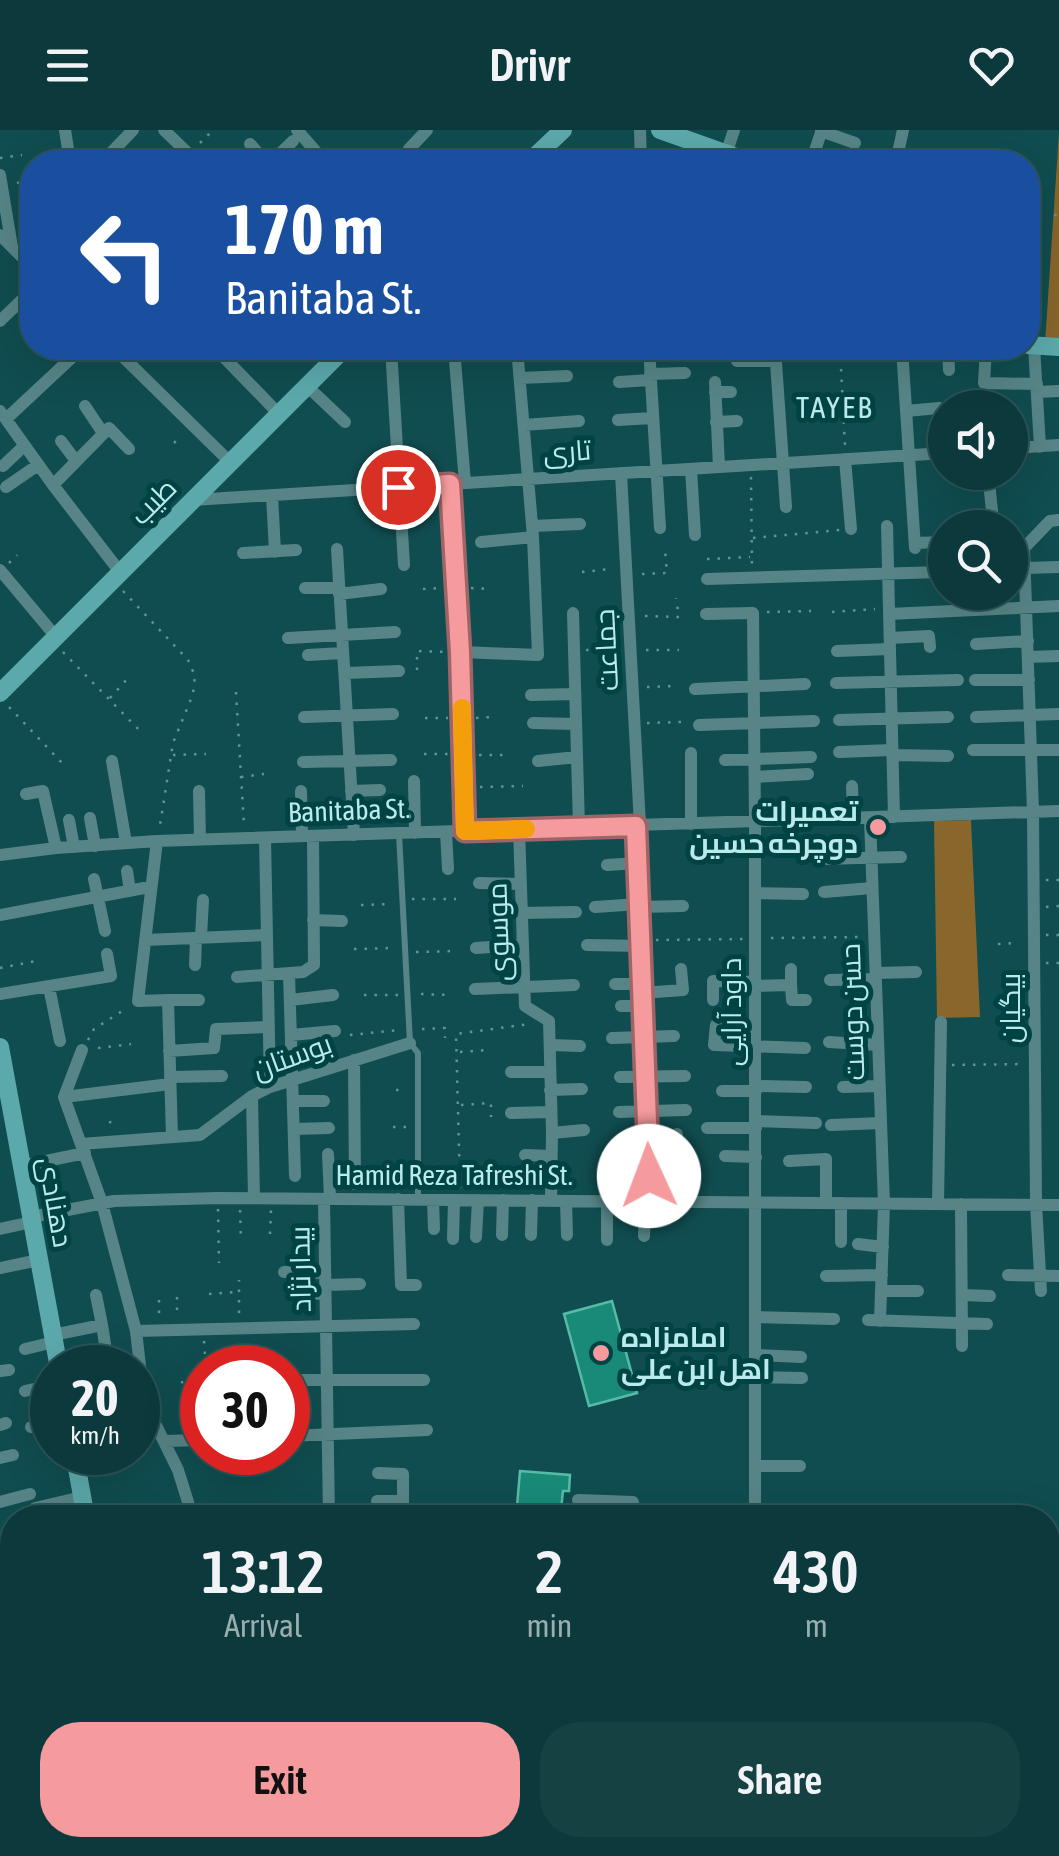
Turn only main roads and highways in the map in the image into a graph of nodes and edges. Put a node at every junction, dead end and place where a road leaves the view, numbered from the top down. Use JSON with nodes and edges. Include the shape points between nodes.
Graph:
{"nodes":[{"id":1,"x":563,"y":130,"type":"edge"},
{"id":2,"x":660,"y":130,"type":"edge"},
{"id":3,"x":542,"y":150,"type":"edge"},
{"id":4,"x":706,"y":150,"type":"edge"},
{"id":5,"x":334,"y":360,"type":"edge"},
{"id":6,"x":0,"y":695,"type":"edge"},
{"id":7,"x":0,"y":1046,"type":"edge"},
{"id":8,"x":54,"y":1345,"type":"edge"},
{"id":9,"x":78,"y":1475,"type":"edge"},
{"id":10,"x":83,"y":1505,"type":"edge"}],
"edges":[{"from":1,"to":3,"type":"main road"},
{"from":2,"to":4,"type":"main road"},
{"from":5,"to":6,"type":"main road","name":"طیب"},
{"from":7,"to":8,"type":"main road","name":"دهنادی"},
{"from":9,"to":10,"type":"main road"}]}
